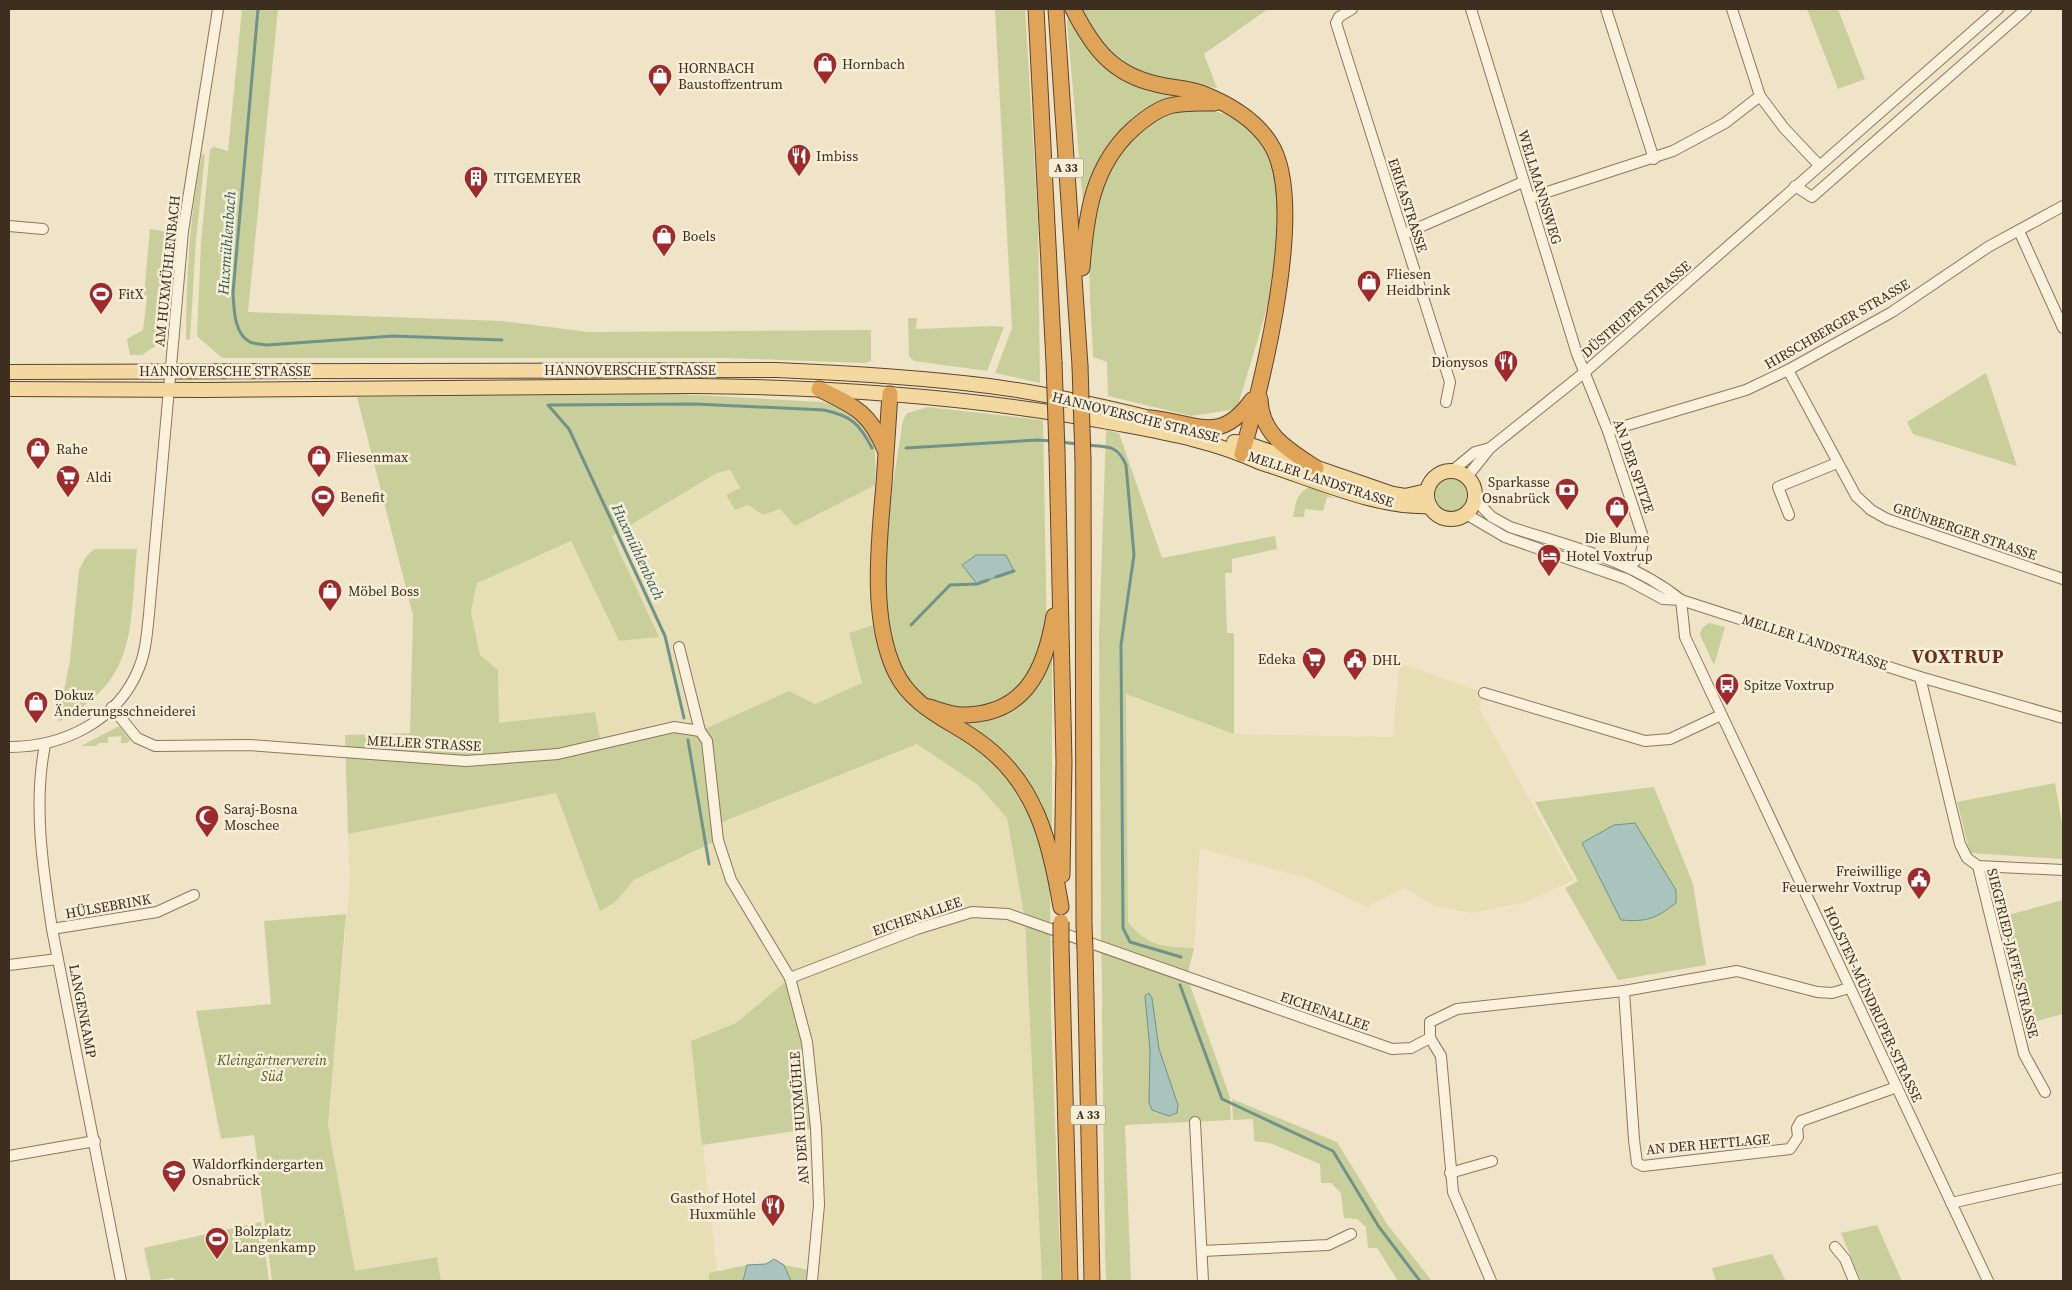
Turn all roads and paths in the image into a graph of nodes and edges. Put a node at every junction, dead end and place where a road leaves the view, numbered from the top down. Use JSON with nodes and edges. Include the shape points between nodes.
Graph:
{"nodes":[{"id":1,"x":218,"y":9,"type":"edge"},
{"id":2,"x":1036,"y":9,"type":"edge"},
{"id":3,"x":1056,"y":9,"type":"edge"},
{"id":4,"x":1073,"y":9,"type":"edge"},
{"id":5,"x":1352,"y":9,"type":"edge"},
{"id":6,"x":1471,"y":9,"type":"edge"},
{"id":7,"x":1606,"y":9,"type":"edge"},
{"id":8,"x":1732,"y":9,"type":"edge"},
{"id":9,"x":1998,"y":9,"type":"edge"},
{"id":10,"x":2026,"y":9,"type":"edge"},
{"id":11,"x":1760,"y":96,"type":"junction"},
{"id":12,"x":1224,"y":103,"type":"junction"},
{"id":13,"x":1654,"y":159,"type":"junction"},
{"id":14,"x":1819,"y":164,"type":"junction"},
{"id":15,"x":1523,"y":182,"type":"junction"},
{"id":16,"x":1795,"y":186,"type":"junction"},
{"id":17,"x":1529,"y":198,"type":"junction"},
{"id":18,"x":2063,"y":206,"type":"edge"},
{"id":19,"x":9,"y":226,"type":"edge"},
{"id":20,"x":43,"y":229,"type":"dead end"},
{"id":21,"x":2019,"y":232,"type":"junction"},
{"id":22,"x":1404,"y":234,"type":"junction"},
{"id":23,"x":1077,"y":326,"type":"junction"},
{"id":24,"x":2063,"y":328,"type":"edge"},
{"id":25,"x":170,"y":370,"type":"junction"},
{"id":26,"x":1788,"y":370,"type":"junction"},
{"id":27,"x":9,"y":372,"type":"edge"},
{"id":28,"x":1585,"y":372,"type":"junction"},
{"id":29,"x":892,"y":376,"type":"junction"},
{"id":30,"x":1259,"y":385,"type":"junction"},
{"id":31,"x":9,"y":389,"type":"edge"},
{"id":32,"x":168,"y":389,"type":"junction"},
{"id":33,"x":819,"y":389,"type":"junction"},
{"id":34,"x":890,"y":394,"type":"junction"},
{"id":35,"x":1446,"y":402,"type":"dead end"},
{"id":36,"x":1150,"y":418,"type":"junction"},
{"id":37,"x":1608,"y":431,"type":"junction"},
{"id":38,"x":1243,"y":448,"type":"junction"},
{"id":39,"x":1490,"y":448,"type":"junction"},
{"id":40,"x":886,"y":453,"type":"junction"},
{"id":41,"x":1837,"y":463,"type":"junction"},
{"id":42,"x":1316,"y":468,"type":"junction"},
{"id":43,"x":1452,"y":471,"type":"junction"},
{"id":44,"x":1467,"y":477,"type":"junction"},
{"id":45,"x":1427,"y":491,"type":"junction"},
{"id":46,"x":1474,"y":500,"type":"junction"},
{"id":47,"x":1430,"y":506,"type":"junction"},
{"id":48,"x":1466,"y":514,"type":"junction"},
{"id":49,"x":1789,"y":516,"type":"dead end"},
{"id":50,"x":1629,"y":567,"type":"junction"},
{"id":51,"x":2063,"y":579,"type":"edge"},
{"id":52,"x":1060,"y":583,"type":"junction"},
{"id":53,"x":1681,"y":600,"type":"junction"},
{"id":54,"x":679,"y":647,"type":"dead end"},
{"id":55,"x":1920,"y":677,"type":"junction"},
{"id":56,"x":1484,"y":693,"type":"dead end"},
{"id":57,"x":921,"y":705,"type":"junction"},
{"id":58,"x":112,"y":707,"type":"junction"},
{"id":59,"x":1721,"y":715,"type":"junction"},
{"id":60,"x":2063,"y":718,"type":"edge"},
{"id":61,"x":700,"y":731,"type":"junction"},
{"id":62,"x":45,"y":745,"type":"junction"},
{"id":63,"x":9,"y":747,"type":"edge"},
{"id":64,"x":1978,"y":866,"type":"junction"},
{"id":65,"x":2063,"y":870,"type":"edge"},
{"id":66,"x":194,"y":895,"type":"dead end"},
{"id":67,"x":1061,"y":914,"type":"junction"},
{"id":68,"x":52,"y":930,"type":"junction"},
{"id":69,"x":58,"y":959,"type":"junction"},
{"id":70,"x":9,"y":965,"type":"edge"},
{"id":71,"x":790,"y":978,"type":"junction"},
{"id":72,"x":1849,"y":988,"type":"junction"},
{"id":73,"x":1624,"y":991,"type":"junction"},
{"id":74,"x":1430,"y":1038,"type":"junction"},
{"id":75,"x":1896,"y":1087,"type":"junction"},
{"id":76,"x":2046,"y":1092,"type":"dead end"},
{"id":77,"x":1194,"y":1122,"type":"dead end"},
{"id":78,"x":95,"y":1141,"type":"junction"},
{"id":79,"x":9,"y":1156,"type":"edge"},
{"id":80,"x":1492,"y":1162,"type":"dead end"},
{"id":81,"x":1450,"y":1173,"type":"junction"},
{"id":82,"x":2063,"y":1178,"type":"edge"},
{"id":83,"x":1951,"y":1203,"type":"junction"},
{"id":84,"x":1352,"y":1234,"type":"dead end"},
{"id":85,"x":1835,"y":1247,"type":"dead end"},
{"id":86,"x":1202,"y":1251,"type":"junction"},
{"id":87,"x":121,"y":1281,"type":"edge"},
{"id":88,"x":812,"y":1281,"type":"edge"},
{"id":89,"x":1070,"y":1281,"type":"edge"},
{"id":90,"x":1092,"y":1281,"type":"edge"},
{"id":91,"x":1203,"y":1281,"type":"edge"},
{"id":92,"x":1492,"y":1281,"type":"edge"},
{"id":93,"x":1854,"y":1281,"type":"edge"},
{"id":94,"x":1988,"y":1281,"type":"edge"}],
"edges":[{"from":1,"to":25,"type":"street","name":"AM HUXMÜHLENBACH","via":[[183,231]]},
{"from":2,"to":52,"type":"highway","number":"A 33","bridge":true,"via":[[1054,362]]},
{"from":3,"to":23,"type":"highway","number":"A 33"},
{"from":4,"to":12,"type":"highway","via":[[1086,36],[1105,58],[1123,72],[1154,84],[1198,92]]},
{"from":5,"to":22,"type":"street","name":"ERIKASTRASSE","via":[[1339,16],[1336,23]]},
{"from":6,"to":15,"type":"street","name":"WELLMANNSWEG"},
{"from":7,"to":13,"type":"street"},
{"from":8,"to":11,"type":"street"},
{"from":9,"to":14,"type":"street","name":"DÜSTRUPER STRASSE"},
{"from":10,"to":16,"type":"street","via":[[1812,197]]},
{"from":11,"to":13,"type":"street","via":[[1701,138]]},
{"from":11,"to":14,"type":"street","via":[[1784,128]]},
{"from":12,"to":23,"type":"highway","via":[[1168,106],[1144,119],[1124,137],[1103,166],[1090,198],[1085,225]]},
{"from":12,"to":30,"type":"highway","via":[[1245,116],[1271,143],[1282,174],[1285,225],[1280,290]]},
{"from":13,"to":17,"type":"street"},
{"from":14,"to":16,"type":"street","name":"DÜSTRUPER STRASSE"},
{"from":15,"to":17,"type":"street","name":"WELLMANNSWEG"},
{"from":15,"to":22,"type":"street"},
{"from":16,"to":28,"type":"street","name":"DÜSTRUPER STRASSE"},
{"from":17,"to":28,"type":"street","name":"WELLMANNSWEG"},
{"from":18,"to":21,"type":"street","name":"HIRSCHBERGER STRASSE"},
{"from":19,"to":20,"type":"street"},
{"from":21,"to":24,"type":"street"},
{"from":21,"to":26,"type":"street","name":"HIRSCHBERGER STRASSE","via":[[1988,247],[1892,312]]},
{"from":22,"to":35,"type":"street","name":"ERIKASTRASSE","via":[[1450,382]]},
{"from":23,"to":90,"type":"highway","number":"A 33","bridge":true,"via":[[1084,458],[1084,925]]},
{"from":25,"to":27,"type":"main road","name":"HANNOVERSCHE STRASSE"},
{"from":25,"to":29,"type":"main road","name":"HANNOVERSCHE STRASSE","via":[[740,369]]},
{"from":25,"to":32,"type":"street","name":"AM HUXMÜHLENBACH"},
{"from":26,"to":37,"type":"street","name":"HIRSCHBERGER STRASSE","via":[[1746,390]]},
{"from":26,"to":41,"type":"street","name":"GRÜNBERGER STRASSE"},
{"from":28,"to":37,"type":"street","name":"AN DER SPITZE"},
{"from":28,"to":39,"type":"street","name":"DÜSTRUPER STRASSE"},
{"from":29,"to":34,"type":"main road"},
{"from":29,"to":36,"type":"main road","name":"HANNOVERSCHE STRASSE","via":[[1048,395]]},
{"from":30,"to":36,"type":"highway","via":[[1243,412],[1226,426],[1214,429]]},
{"from":30,"to":38,"type":"highway"},
{"from":30,"to":42,"type":"highway","via":[[1260,410],[1269,432]]},
{"from":31,"to":32,"type":"main road","name":"HANNOVERSCHE STRASSE"},
{"from":32,"to":33,"type":"main road","name":"HANNOVERSCHE STRASSE","via":[[682,386]]},
{"from":32,"to":58,"type":"street","name":"AM HUXMÜHLENBACH","via":[[146,643],[136,674]]},
{"from":33,"to":34,"type":"main road","name":"HANNOVERSCHE STRASSE"},
{"from":33,"to":40,"type":"highway","via":[[865,415],[877,430]]},
{"from":34,"to":38,"type":"main road","name":"HANNOVERSCHE STRASSE","via":[[1048,410]]},
{"from":34,"to":40,"type":"highway"},
{"from":36,"to":38,"type":"main road","name":"HANNOVERSCHE STRASSE"},
{"from":37,"to":50,"type":"street","name":"AN DER SPITZE","via":[[1643,537],[1643,550]]},
{"from":38,"to":42,"type":"main road","name":"MELLER LANDSTRASSE"},
{"from":38,"to":47,"type":"main road","name":"MELLER LANDSTRASSE","via":[[1259,462],[1373,499],[1405,506]]},
{"from":39,"to":43,"type":"street","name":"DÜSTRUPER STRASSE","via":[[1475,452]]},
{"from":39,"to":44,"type":"street","name":"DÜSTRUPER STRASSE"},
{"from":40,"to":57,"type":"highway","via":[[879,568],[882,622],[895,672]]},
{"from":41,"to":49,"type":"street","via":[[1778,487]]},
{"from":41,"to":51,"type":"street","name":"GRÜNBERGER STRASSE","via":[[1856,496],[1887,519]]},
{"from":42,"to":45,"type":"main road","name":"MELLER LANDSTRASSE","via":[[1393,494],[1405,496]]},
{"from":43,"to":44,"type":"main road"},
{"from":43,"to":45,"type":"main road","via":[[1439,474]]},
{"from":44,"to":46,"type":"main road","via":[[1475,492]]},
{"from":45,"to":47,"type":"main road"},
{"from":46,"to":48,"type":"main road"},
{"from":46,"to":50,"type":"street","name":"MELLER LANDSTRASSE","via":[[1492,517],[1510,527]]},
{"from":47,"to":48,"type":"main road","via":[[1446,518]]},
{"from":48,"to":53,"type":"street","name":"MELLER LANDSTRASSE","via":[[1505,537],[1626,579],[1663,599]]},
{"from":50,"to":53,"type":"street","name":"MELLER LANDSTRASSE","via":[[1667,588]]},
{"from":52,"to":57,"type":"highway","via":[[1050,642],[1042,666],[1033,682],[1018,697],[984,712],[961,715]]},
{"from":52,"to":67,"type":"highway","number":"A 33","via":[[1064,762]]},
{"from":53,"to":55,"type":"street","name":"MELLER LANDSTRASSE"},
{"from":53,"to":59,"type":"street","name":"HOLSTEN-MÜNDRUPER-STRASSE","via":[[1685,637]]},
{"from":54,"to":61,"type":"street","name":"AN DER HUXMÜHLE"},
{"from":55,"to":60,"type":"street","name":"MELLER LANDSTRASSE"},
{"from":55,"to":64,"type":"street","name":"SIEGFRIED-JAFFE-STRASSE","via":[[1960,844],[1967,858]]},
{"from":56,"to":59,"type":"street","via":[[1645,741],[1670,739]]},
{"from":57,"to":67,"type":"highway","via":[[977,740],[1004,762],[1024,786],[1048,844]]},
{"from":58,"to":61,"type":"street","name":"MELLER STRASSE","via":[[130,730],[144,742],[155,746],[249,745],[466,761],[558,754],[674,727]]},
{"from":58,"to":62,"type":"street","name":"AM HUXMÜHLENBACH","via":[[89,727]]},
{"from":59,"to":72,"type":"street","name":"HOLSTEN-MÜNDRUPER-STRASSE"},
{"from":61,"to":71,"type":"street","name":"AN DER HUXMÜHLE","via":[[707,741],[718,840],[731,880]]},
{"from":62,"to":63,"type":"street"},
{"from":62,"to":68,"type":"street","name":"LANGENKAMP","via":[[40,839]]},
{"from":64,"to":65,"type":"street"},
{"from":64,"to":76,"type":"street","name":"SIEGFRIED-JAFFE-STRASSE","via":[[2024,1054]]},
{"from":66,"to":68,"type":"street","name":"HÜLSEBRINK","via":[[158,912]]},
{"from":67,"to":89,"type":"highway","number":"A 33","bridge":true},
{"from":68,"to":69,"type":"street","name":"LANGENKAMP"},
{"from":69,"to":70,"type":"street"},
{"from":69,"to":78,"type":"street","name":"LANGENKAMP"},
{"from":71,"to":74,"type":"street","name":"EICHENALLEE","via":[[917,929],[972,912],[1008,914],[1392,1049],[1411,1048]]},
{"from":71,"to":88,"type":"street","name":"AN DER HUXMÜHLE","via":[[807,1042],[816,1128],[818,1205]]},
{"from":72,"to":73,"type":"street","via":[[1832,993],[1817,992],[1737,971]]},
{"from":72,"to":75,"type":"street","name":"HOLSTEN-MÜNDRUPER-STRASSE"},
{"from":73,"to":74,"type":"street","via":[[1456,1009],[1430,1022]]},
{"from":73,"to":75,"type":"street","name":"AN DER HETTLAGE","via":[[1634,1140],[1637,1162],[1643,1166],[1790,1149],[1798,1137],[1801,1120]]},
{"from":74,"to":81,"type":"street","via":[[1441,1056]]},
{"from":75,"to":83,"type":"street","name":"HOLSTEN-MÜNDRUPER-STRASSE"},
{"from":77,"to":86,"type":"street"},
{"from":78,"to":79,"type":"street"},
{"from":78,"to":87,"type":"street","name":"LANGENKAMP"},
{"from":80,"to":81,"type":"street"},
{"from":81,"to":92,"type":"street","via":[[1453,1192]]},
{"from":82,"to":83,"type":"street"},
{"from":83,"to":94,"type":"street","name":"HOLSTEN-MÜNDRUPER-STRASSE"},
{"from":84,"to":86,"type":"street","via":[[1328,1245]]},
{"from":85,"to":93,"type":"street","via":[[1845,1259]]},
{"from":86,"to":91,"type":"street"}]}
